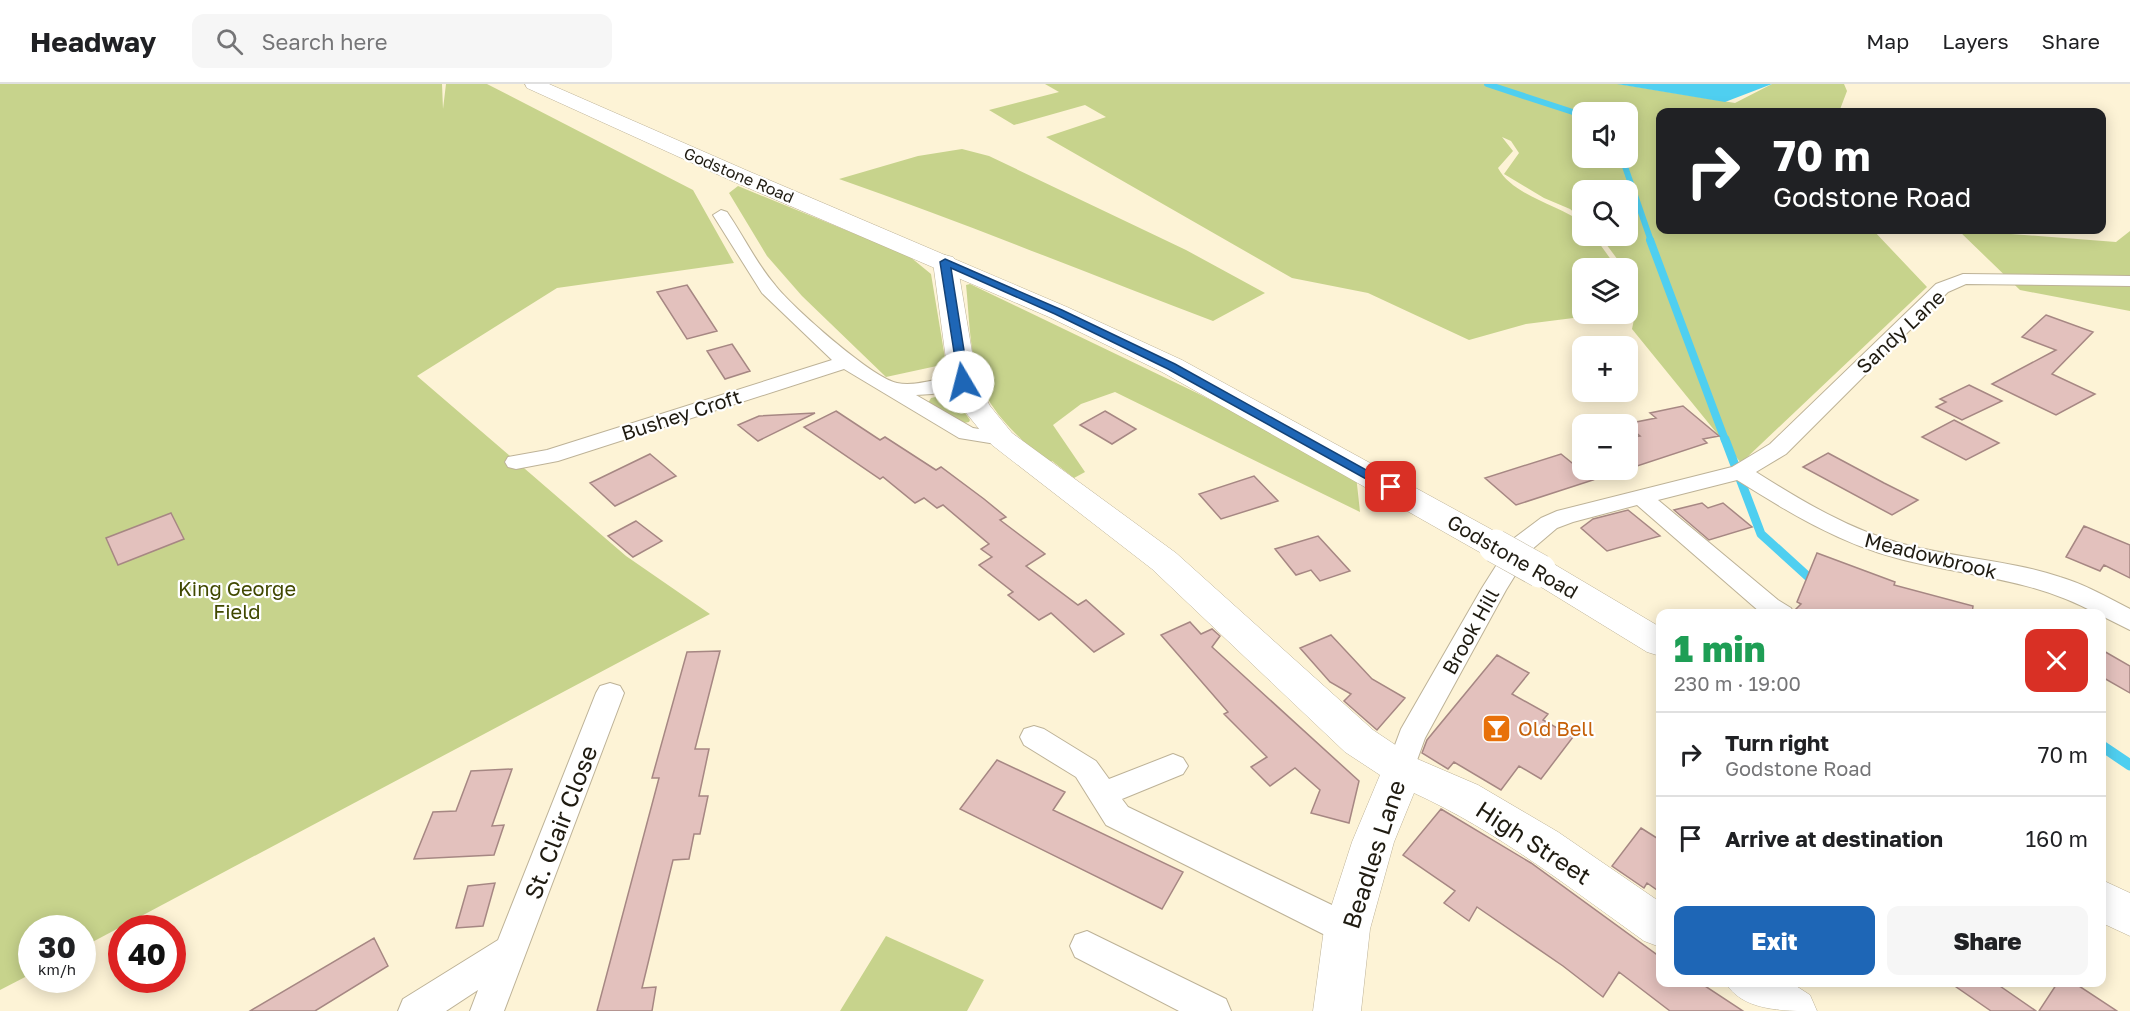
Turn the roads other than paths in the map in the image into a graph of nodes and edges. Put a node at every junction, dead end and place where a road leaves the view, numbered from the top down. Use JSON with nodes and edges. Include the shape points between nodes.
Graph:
{"nodes":[{"id":1,"x":534,"y":84,"type":"edge"},
{"id":2,"x":721,"y":215,"type":"dead end"},
{"id":3,"x":945,"y":262,"type":"junction"},
{"id":4,"x":2130,"y":281,"type":"edge"},
{"id":5,"x":846,"y":362,"type":"junction"},
{"id":6,"x":963,"y":382,"type":"junction"},
{"id":7,"x":894,"y":389,"type":"junction"},
{"id":8,"x":1002,"y":439,"type":"junction"},
{"id":9,"x":516,"y":462,"type":"dead end"},
{"id":10,"x":1731,"y":474,"type":"junction"},
{"id":11,"x":1641,"y":496,"type":"junction"},
{"id":12,"x":1774,"y":609,"type":"edge"},
{"id":13,"x":2130,"y":621,"type":"edge"},
{"id":14,"x":1656,"y":641,"type":"edge"},
{"id":15,"x":610,"y":693,"type":"dead end"},
{"id":16,"x":1034,"y":737,"type":"dead end"},
{"id":17,"x":1173,"y":766,"type":"dead end"},
{"id":18,"x":1401,"y":769,"type":"junction"},
{"id":19,"x":1102,"y":794,"type":"junction"},
{"id":20,"x":2106,"y":902,"type":"edge"},
{"id":21,"x":2130,"y":916,"type":"edge"},
{"id":22,"x":1656,"y":924,"type":"edge"},
{"id":23,"x":1347,"y":929,"type":"junction"},
{"id":24,"x":1087,"y":946,"type":"dead end"},
{"id":25,"x":510,"y":951,"type":"junction"},
{"id":26,"x":1756,"y":987,"type":"edge"},
{"id":27,"x":415,"y":1011,"type":"edge"},
{"id":28,"x":488,"y":1011,"type":"edge"},
{"id":29,"x":1214,"y":1011,"type":"edge"},
{"id":30,"x":1337,"y":1011,"type":"edge"},
{"id":31,"x":1793,"y":1011,"type":"edge"}],
"edges":[{"from":1,"to":3,"type":"main road","name":"Godstone Road"},
{"from":2,"to":5,"type":"street","via":[[768,289]]},
{"from":3,"to":6,"type":"main road"},
{"from":3,"to":14,"type":"main road","name":"Godstone Road","bridge":true,"via":[[1172,366],[1540,571]]},
{"from":4,"to":10,"type":"street","name":"Sandy Lane","via":[[1964,279],[1942,288],[1778,449]]},
{"from":5,"to":7,"type":"street"},
{"from":5,"to":9,"type":"street","name":"Bushey Croft","via":[[550,456]]},
{"from":6,"to":7,"type":"street"},
{"from":6,"to":8,"type":"main road","via":[[977,409]]},
{"from":7,"to":8,"type":"street","via":[[967,433]]},
{"from":8,"to":18,"type":"main road","via":[[1164,561],[1359,741]]},
{"from":10,"to":11,"type":"street","name":"Brook Hill"},
{"from":10,"to":13,"type":"street","name":"Meadowbrook","via":[[1839,530],[1897,550],[2049,582]]},
{"from":11,"to":12,"type":"street"},
{"from":11,"to":18,"type":"street","name":"Brook Hill","via":[[1565,516],[1521,545],[1411,737]]},
{"from":15,"to":25,"type":"street","name":"St. Clair Close"},
{"from":16,"to":19,"type":"street","via":[[1086,769]]},
{"from":17,"to":19,"type":"street"},
{"from":18,"to":22,"type":"main road","name":"High Street","via":[[1474,803],[1543,845]]},
{"from":18,"to":23,"type":"main road","name":"Beadles Lane","via":[[1373,842]]},
{"from":19,"to":23,"type":"street","via":[[1117,816]]},
{"from":20,"to":21,"type":"main road"},
{"from":23,"to":30,"type":"main road","name":"Beadles Lane"},
{"from":24,"to":29,"type":"street"},
{"from":25,"to":27,"type":"street"},
{"from":25,"to":28,"type":"street","name":"St. Clair Close"},
{"from":26,"to":31,"type":"main road"}]}
